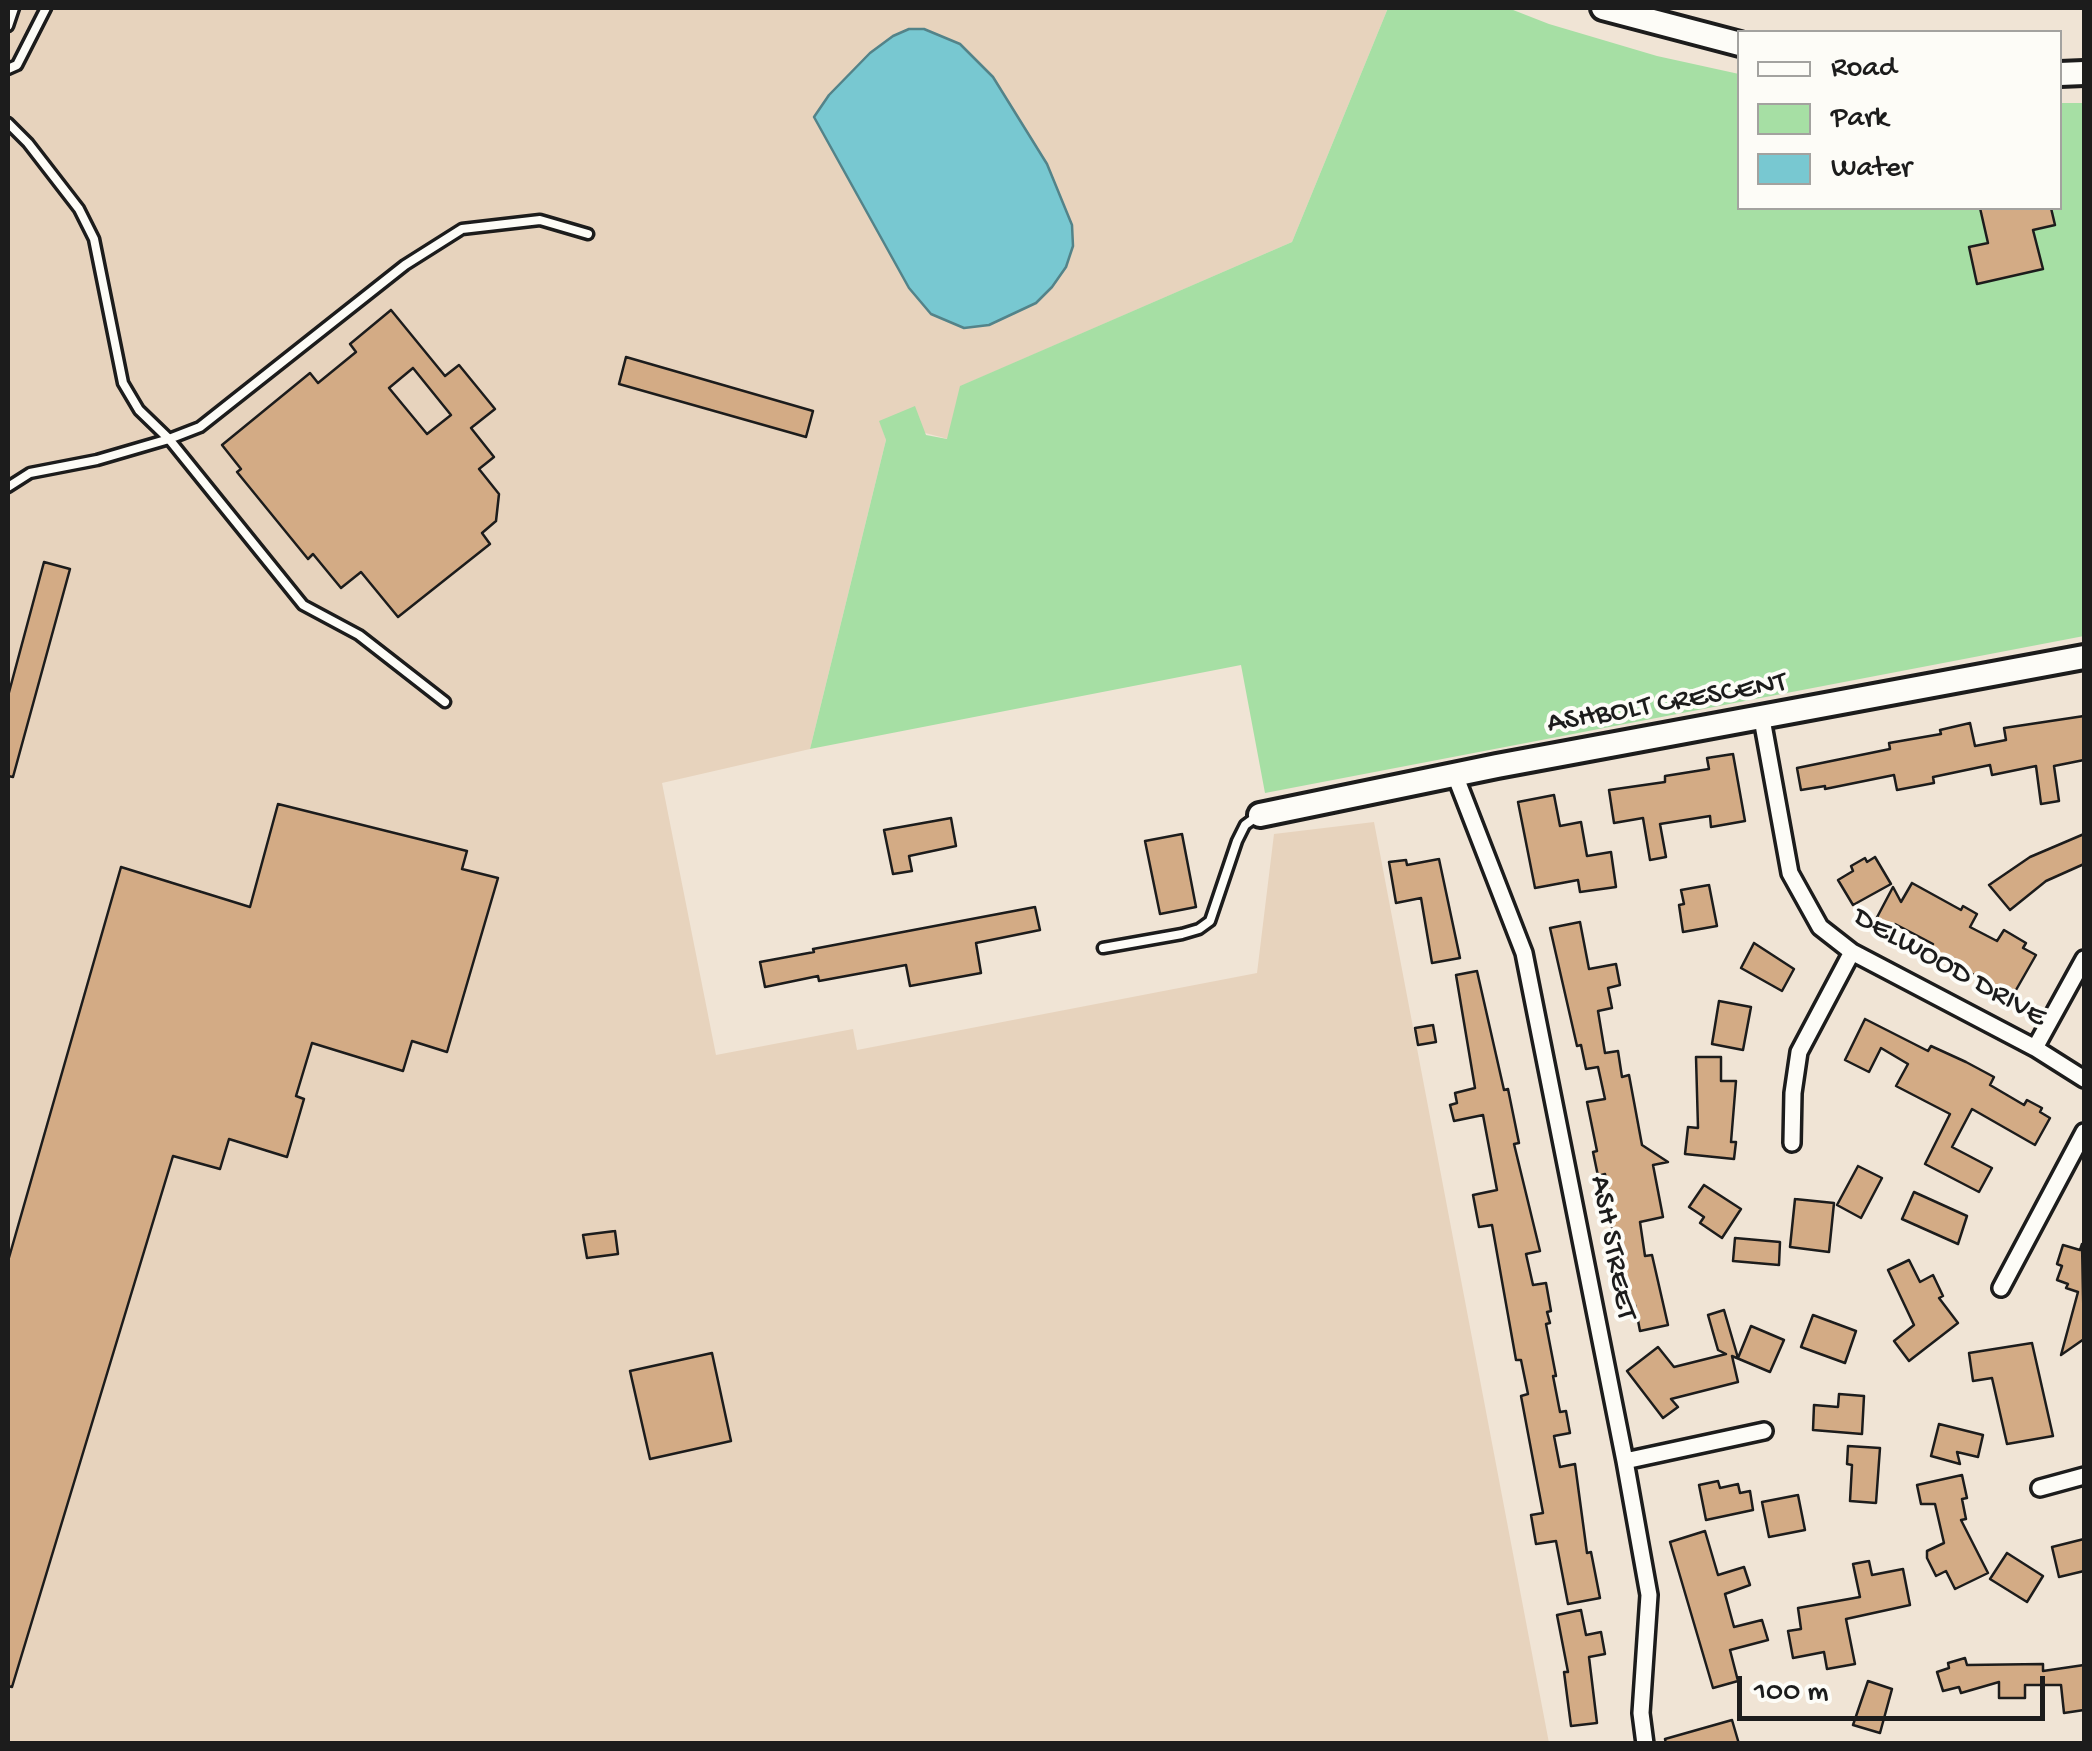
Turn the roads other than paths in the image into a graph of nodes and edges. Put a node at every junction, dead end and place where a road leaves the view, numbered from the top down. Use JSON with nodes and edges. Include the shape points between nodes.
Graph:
{"nodes":[{"id":1,"x":14,"y":8,"type":"edge"},
{"id":2,"x":46,"y":8,"type":"edge"},
{"id":3,"x":1603,"y":8,"type":"edge"},
{"id":4,"x":8,"y":26,"type":"edge"},
{"id":5,"x":1737,"y":43,"type":"edge"},
{"id":6,"x":8,"y":69,"type":"edge"},
{"id":7,"x":8,"y":124,"type":"edge"},
{"id":8,"x":588,"y":234,"type":"dead end"},
{"id":9,"x":169,"y":439,"type":"junction"},
{"id":10,"x":8,"y":487,"type":"edge"},
{"id":11,"x":2084,"y":657,"type":"edge"},
{"id":12,"x":445,"y":702,"type":"dead end"},
{"id":13,"x":1762,"y":719,"type":"junction"},
{"id":14,"x":1455,"y":775,"type":"junction"},
{"id":15,"x":1260,"y":814,"type":"joint"},
{"id":16,"x":1103,"y":948,"type":"dead end"},
{"id":17,"x":1852,"y":952,"type":"junction"},
{"id":18,"x":2084,"y":959,"type":"edge"},
{"id":19,"x":2035,"y":1048,"type":"junction"},
{"id":20,"x":2084,"y":1079,"type":"edge"},
{"id":21,"x":2084,"y":1132,"type":"edge"},
{"id":22,"x":1792,"y":1143,"type":"dead end"},
{"id":23,"x":2001,"y":1288,"type":"dead end"},
{"id":24,"x":1764,"y":1431,"type":"dead end"},
{"id":25,"x":1625,"y":1460,"type":"junction"},
{"id":26,"x":2084,"y":1476,"type":"edge"},
{"id":27,"x":2040,"y":1488,"type":"dead end"},
{"id":28,"x":1645,"y":1744,"type":"edge"}],
"edges":[{"from":1,"to":4,"type":"lane"},
{"from":2,"to":6,"type":"lane","via":[[17,65]]},
{"from":3,"to":5,"type":"street"},
{"from":7,"to":9,"type":"lane","via":[[78,209],[94,240],[123,384]]},
{"from":8,"to":9,"type":"lane","via":[[540,220],[462,229],[405,265],[200,427]]},
{"from":9,"to":10,"type":"lane","via":[[30,473]]},
{"from":9,"to":12,"type":"lane","via":[[303,605],[360,635]]},
{"from":11,"to":13,"type":"street","name":"ASHBOLT CRESCENT"},
{"from":13,"to":14,"type":"street","name":"ASHBOLT CRESCENT"},
{"from":13,"to":17,"type":"street","name":"DELWOOD DRIVE","via":[[1790,873],[1820,927]]},
{"from":14,"to":15,"type":"street","name":"ASHBOLT CRESCENT"},
{"from":14,"to":25,"type":"street","name":"ASH STREET","via":[[1524,953]]},
{"from":15,"to":16,"type":"lane","via":[[1237,841],[1210,921],[1182,934]]},
{"from":17,"to":19,"type":"street","name":"DELWOOD DRIVE"},
{"from":17,"to":22,"type":"street","via":[[1799,1052]]},
{"from":18,"to":19,"type":"street"},
{"from":19,"to":20,"type":"street","name":"DELWOOD DRIVE"},
{"from":21,"to":23,"type":"street"},
{"from":24,"to":25,"type":"street"},
{"from":25,"to":28,"type":"street","name":"ASH STREET","via":[[1649,1595]]},
{"from":26,"to":27,"type":"street"}]}
